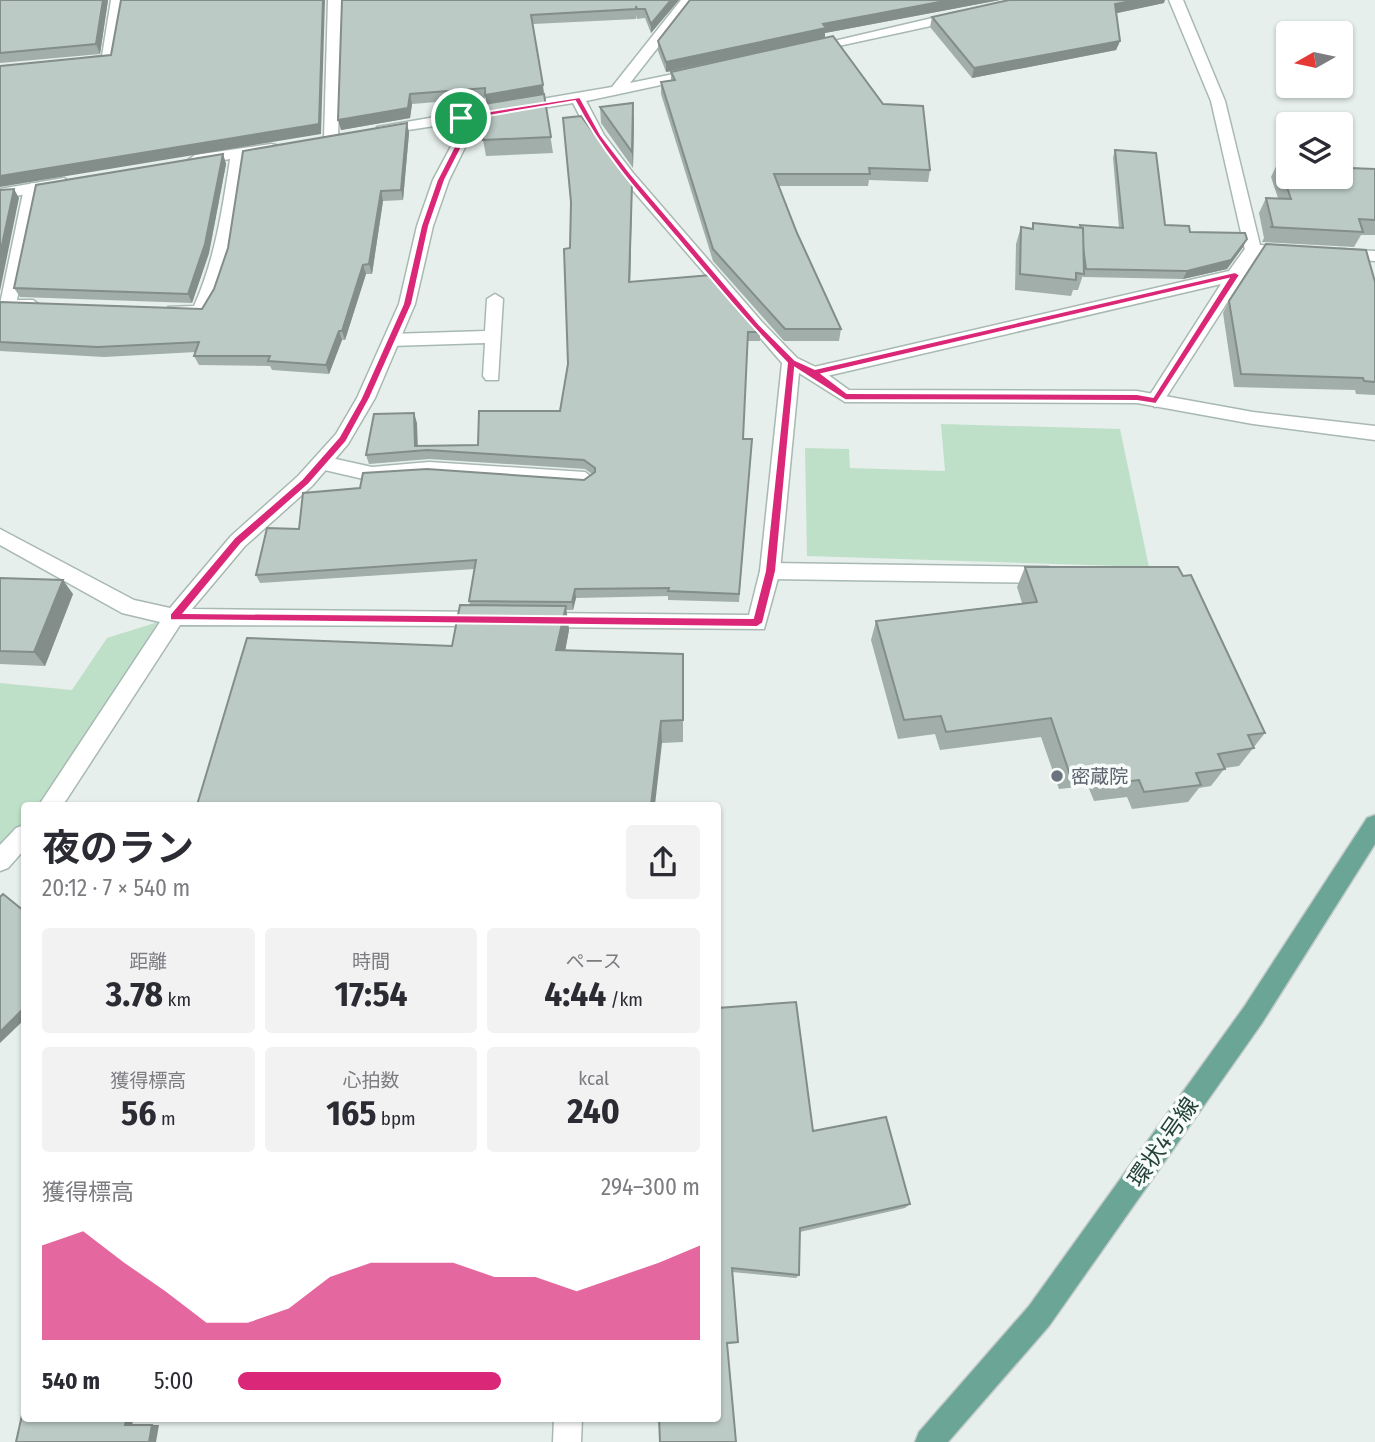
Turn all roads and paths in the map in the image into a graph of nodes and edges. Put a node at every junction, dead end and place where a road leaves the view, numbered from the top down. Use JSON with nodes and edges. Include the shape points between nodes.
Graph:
{"nodes":[{"id":1,"x":118,"y":0,"type":"edge"},
{"id":2,"x":335,"y":0,"type":"edge"},
{"id":3,"x":688,"y":0,"type":"edge"},
{"id":4,"x":1176,"y":0,"type":"edge"},
{"id":5,"x":979,"y":12,"type":"edge"},
{"id":6,"x":791,"y":52,"type":"edge"},
{"id":7,"x":67,"y":64,"type":"edge"},
{"id":8,"x":711,"y":70,"type":"edge"},
{"id":9,"x":617,"y":90,"type":"junction"},
{"id":10,"x":578,"y":98,"type":"junction"},
{"id":11,"x":461,"y":118,"type":"junction"},
{"id":12,"x":370,"y":132,"type":"edge"},
{"id":13,"x":331,"y":138,"type":"edge"},
{"id":14,"x":291,"y":145,"type":"edge"},
{"id":15,"x":238,"y":153,"type":"junction"},
{"id":16,"x":183,"y":162,"type":"edge"},
{"id":17,"x":74,"y":181,"type":"edge"},
{"id":18,"x":32,"y":188,"type":"junction"},
{"id":19,"x":0,"y":194,"type":"edge"},
{"id":20,"x":1253,"y":250,"type":"junction"},
{"id":21,"x":1375,"y":256,"type":"edge"},
{"id":22,"x":1235,"y":275,"type":"junction"},
{"id":23,"x":495,"y":299,"type":"dead end"},
{"id":24,"x":49,"y":307,"type":"edge"},
{"id":25,"x":159,"y":310,"type":"edge"},
{"id":26,"x":491,"y":337,"type":"junction"},
{"id":27,"x":391,"y":340,"type":"junction"},
{"id":28,"x":791,"y":362,"type":"junction"},
{"id":29,"x":814,"y":373,"type":"junction"},
{"id":30,"x":492,"y":376,"type":"dead end"},
{"id":31,"x":1156,"y":401,"type":"junction"},
{"id":32,"x":1375,"y":433,"type":"edge"},
{"id":33,"x":322,"y":463,"type":"junction"},
{"id":34,"x":585,"y":479,"type":"edge"},
{"id":35,"x":0,"y":536,"type":"edge"},
{"id":36,"x":771,"y":571,"type":"junction"},
{"id":37,"x":1073,"y":576,"type":"edge"},
{"id":38,"x":174,"y":617,"type":"junction"},
{"id":39,"x":52,"y":802,"type":"edge"},
{"id":40,"x":1375,"y":825,"type":"edge"},
{"id":41,"x":21,"y":838,"type":"edge"},
{"id":42,"x":0,"y":860,"type":"edge"},
{"id":43,"x":568,"y":1422,"type":"edge"},
{"id":44,"x":567,"y":1442,"type":"edge"},
{"id":45,"x":929,"y":1442,"type":"edge"}],
"edges":[{"from":1,"to":7,"type":"street","via":[[108,60]]},
{"from":2,"to":13,"type":"street"},
{"from":3,"to":9,"type":"street"},
{"from":4,"to":20,"type":"street","via":[[1218,101]]},
{"from":5,"to":6,"type":"street"},
{"from":8,"to":9,"type":"street"},
{"from":9,"to":10,"type":"street"},
{"from":10,"to":11,"type":"street"},
{"from":10,"to":28,"type":"street","via":[[597,136],[628,176]]},
{"from":11,"to":12,"type":"street"},
{"from":11,"to":27,"type":"street","via":[[463,137],[441,180],[407,304]]},
{"from":14,"to":15,"type":"street"},
{"from":15,"to":16,"type":"street"},
{"from":15,"to":25,"type":"street","via":[[229,216],[200,312]]},
{"from":17,"to":18,"type":"street"},
{"from":18,"to":19,"type":"street"},
{"from":18,"to":24,"type":"street","via":[[8,305]]},
{"from":20,"to":21,"type":"street"},
{"from":20,"to":22,"type":"street"},
{"from":22,"to":29,"type":"street"},
{"from":22,"to":31,"type":"street"},
{"from":23,"to":26,"type":"street"},
{"from":26,"to":27,"type":"street"},
{"from":26,"to":30,"type":"street"},
{"from":27,"to":33,"type":"street","via":[[348,429]]},
{"from":28,"to":29,"type":"street"},
{"from":28,"to":36,"type":"street"},
{"from":29,"to":31,"type":"street","via":[[845,396],[1137,397]]},
{"from":31,"to":32,"type":"street"},
{"from":33,"to":34,"type":"street","via":[[372,474],[429,469]]},
{"from":33,"to":38,"type":"street","via":[[237,541]]},
{"from":35,"to":38,"type":"street","via":[[129,607]]},
{"from":36,"to":37,"type":"street"},
{"from":36,"to":38,"type":"street","via":[[757,623]]},
{"from":38,"to":39,"type":"street"},
{"from":40,"to":45,"type":"main road","name":"環状4号線","via":[[1253,1015],[1040,1316]]},
{"from":41,"to":42,"type":"street"},
{"from":43,"to":44,"type":"street"}]}
